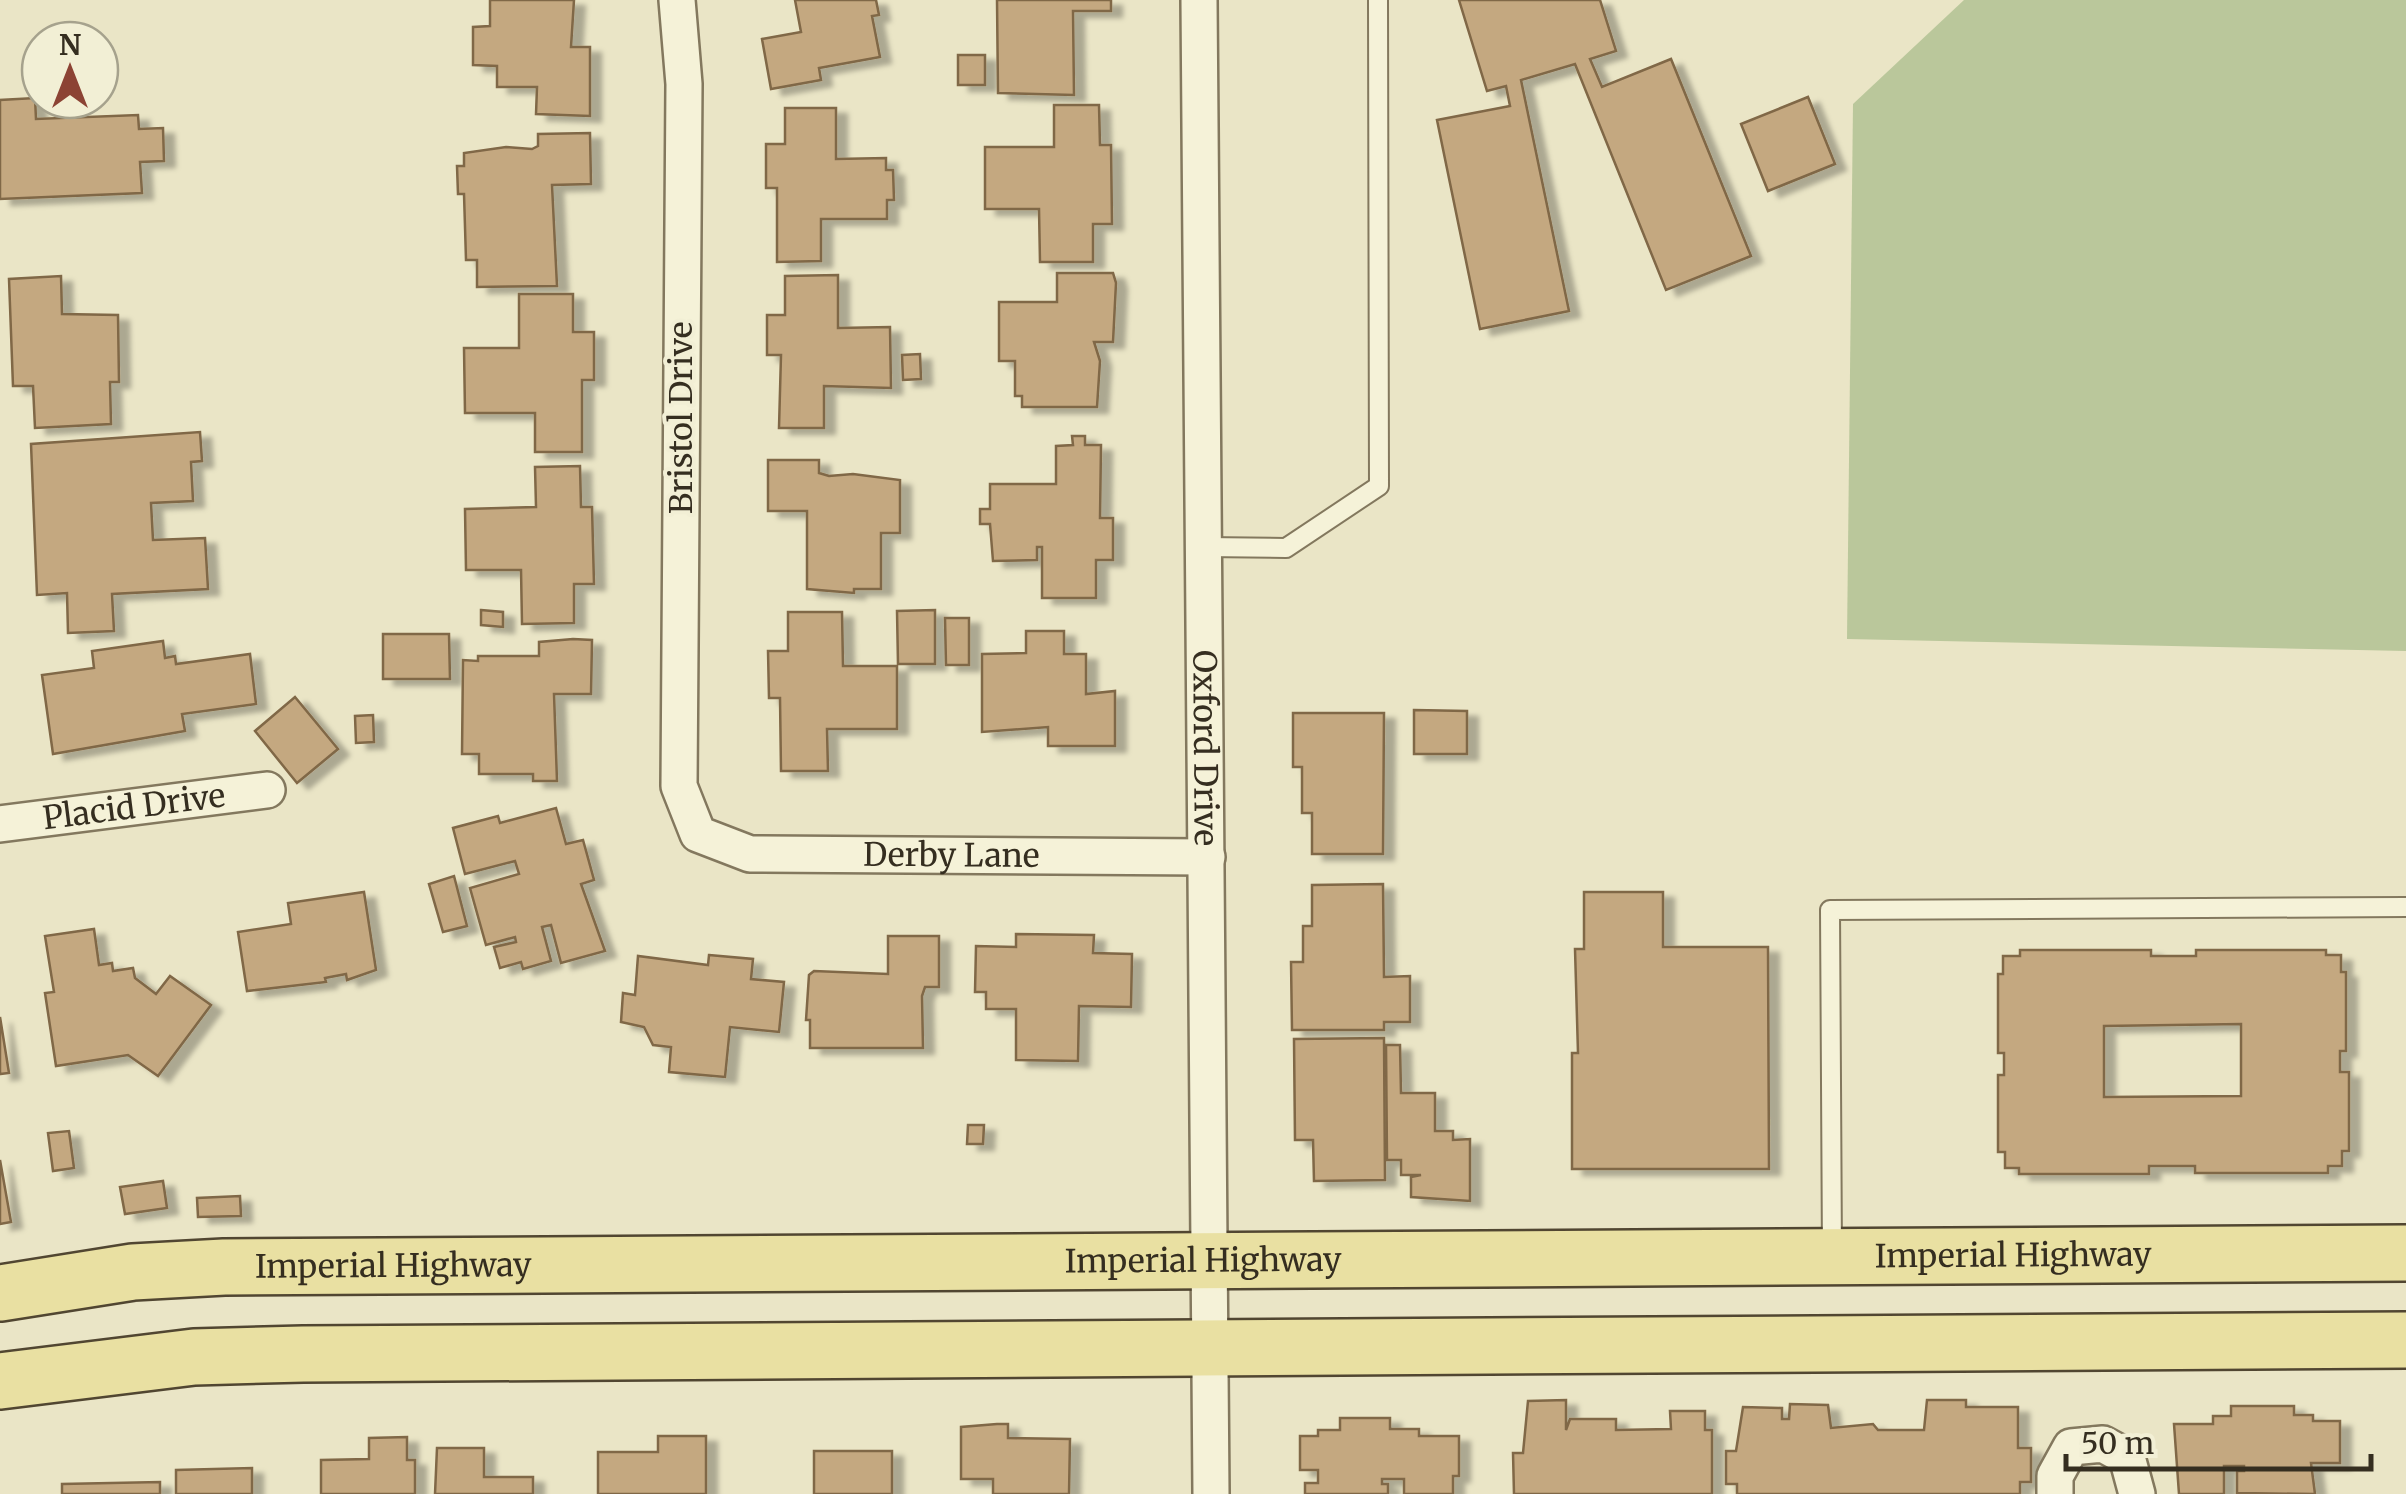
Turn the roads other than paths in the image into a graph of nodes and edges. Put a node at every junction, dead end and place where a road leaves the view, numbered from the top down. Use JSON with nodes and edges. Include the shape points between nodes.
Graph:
{"nodes":[{"id":1,"x":677,"y":0,"type":"edge"},
{"id":2,"x":1199,"y":0,"type":"edge"},
{"id":3,"x":1378,"y":0,"type":"edge"},
{"id":4,"x":1204,"y":547,"type":"junction"},
{"id":5,"x":267,"y":790,"type":"dead end"},
{"id":6,"x":0,"y":824,"type":"edge"},
{"id":7,"x":698,"y":834,"type":"joint"},
{"id":8,"x":1207,"y":856,"type":"junction"},
{"id":9,"x":2406,"y":907,"type":"edge"},
{"id":10,"x":2406,"y":1252,"type":"edge"},
{"id":11,"x":1832,"y":1256,"type":"junction"},
{"id":12,"x":1211,"y":1260,"type":"junction"},
{"id":13,"x":0,"y":1293,"type":"edge"},
{"id":14,"x":2406,"y":1340,"type":"edge"},
{"id":15,"x":1212,"y":1348,"type":"junction"},
{"id":16,"x":0,"y":1381,"type":"edge"},
{"id":17,"x":1212,"y":1494,"type":"edge"},
{"id":18,"x":2055,"y":1494,"type":"edge"},
{"id":19,"x":2137,"y":1494,"type":"edge"}],
"edges":[{"from":1,"to":7,"type":"street","name":"Bristol Drive","via":[[684,84],[679,786]]},
{"from":2,"to":4,"type":"street","name":"Oxford Drive"},
{"from":3,"to":4,"type":"lane","via":[[1379,486],[1286,548]]},
{"from":4,"to":8,"type":"street","name":"Oxford Drive"},
{"from":5,"to":6,"type":"street","name":"Placid Drive"},
{"from":7,"to":8,"type":"street","name":"Derby Lane","via":[[750,854]]},
{"from":8,"to":12,"type":"street","name":"Oxford Drive"},
{"from":9,"to":11,"type":"lane","via":[[1830,910]]},
{"from":10,"to":11,"type":"main road","name":"Imperial Highway"},
{"from":11,"to":12,"type":"main road","name":"Imperial Highway"},
{"from":12,"to":13,"type":"main road","name":"Imperial Highway","via":[[224,1266]]},
{"from":12,"to":15,"type":"street","name":"Oxford Drive"},
{"from":14,"to":15,"type":"main road"},
{"from":15,"to":16,"type":"main road","via":[[212,1356]]},
{"from":15,"to":17,"type":"street","name":"Oxford Drive"},
{"from":18,"to":19,"type":"street","via":[[2055,1476],[2072,1446],[2102,1444],[2127,1458]]}]}
